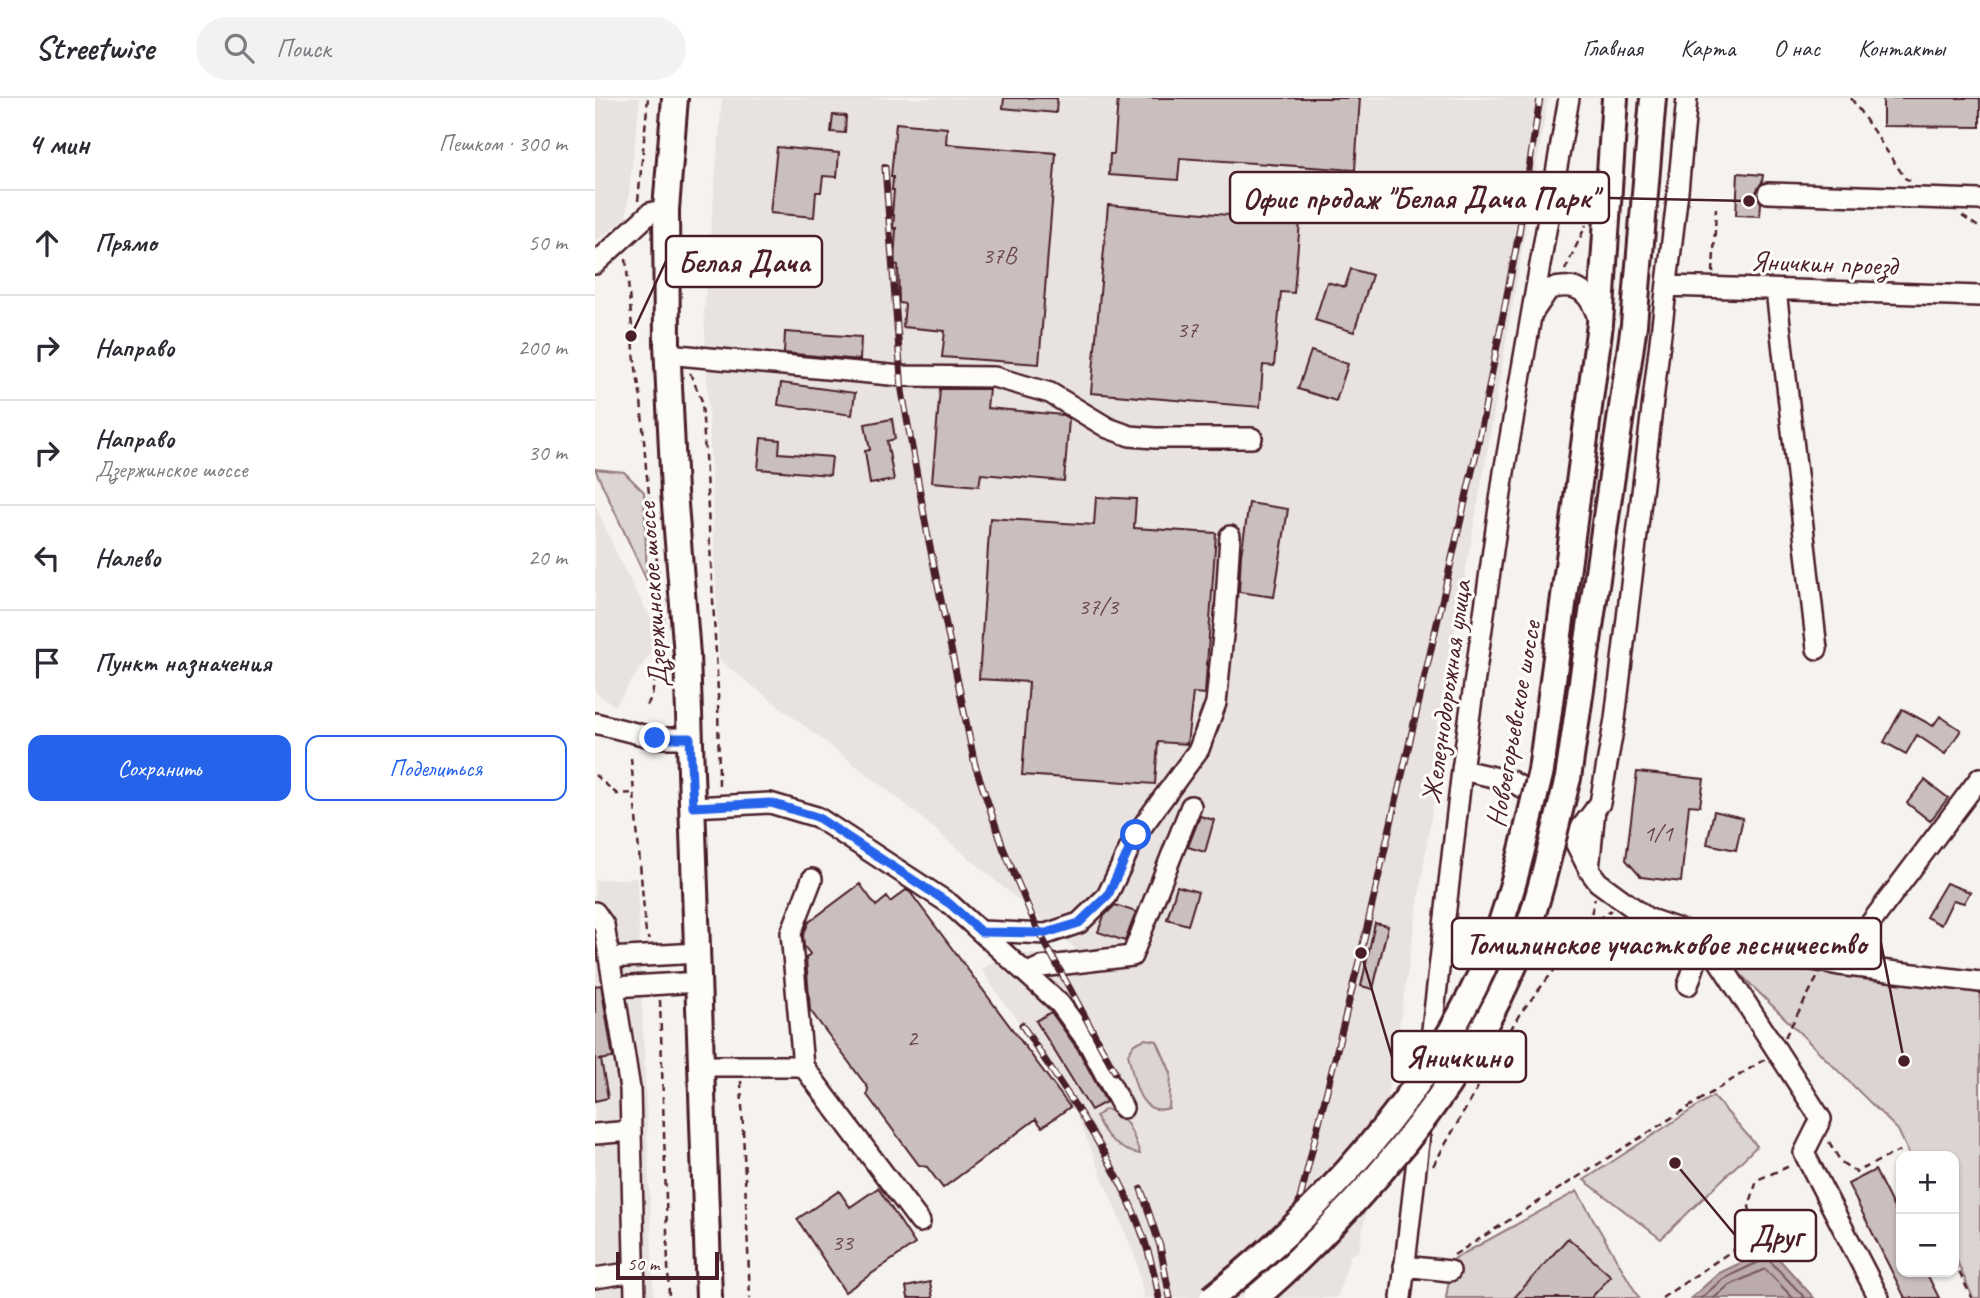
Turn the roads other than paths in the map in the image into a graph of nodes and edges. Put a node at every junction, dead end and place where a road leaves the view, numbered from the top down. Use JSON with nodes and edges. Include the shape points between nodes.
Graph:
{"nodes":[{"id":1,"x":675,"y":98,"type":"edge"},
{"id":2,"x":1569,"y":98,"type":"edge"},
{"id":3,"x":1615,"y":98,"type":"edge"},
{"id":4,"x":1653,"y":98,"type":"edge"},
{"id":5,"x":1687,"y":98,"type":"edge"},
{"id":6,"x":1980,"y":200,"type":"edge"},
{"id":7,"x":1779,"y":208,"type":"dead end"},
{"id":8,"x":666,"y":209,"type":"junction"},
{"id":9,"x":595,"y":264,"type":"edge"},
{"id":10,"x":1667,"y":286,"type":"junction"},
{"id":11,"x":1776,"y":290,"type":"junction"},
{"id":12,"x":1980,"y":296,"type":"edge"},
{"id":13,"x":1531,"y":318,"type":"junction"},
{"id":14,"x":1600,"y":324,"type":"junction"},
{"id":15,"x":675,"y":354,"type":"junction"},
{"id":16,"x":1252,"y":438,"type":"dead end"},
{"id":17,"x":1230,"y":536,"type":"dead end"},
{"id":18,"x":1817,"y":649,"type":"dead end"},
{"id":19,"x":595,"y":723,"type":"edge"},
{"id":20,"x":690,"y":738,"type":"junction"},
{"id":21,"x":1462,"y":770,"type":"junction"},
{"id":22,"x":1980,"y":778,"type":"edge"},
{"id":23,"x":1191,"y":806,"type":"dead end"},
{"id":24,"x":693,"y":807,"type":"junction"},
{"id":25,"x":1595,"y":810,"type":"junction"},
{"id":26,"x":1573,"y":838,"type":"junction"},
{"id":27,"x":1593,"y":876,"type":"junction"},
{"id":28,"x":812,"y":879,"type":"dead end"},
{"id":29,"x":595,"y":912,"type":"edge"},
{"id":30,"x":981,"y":932,"type":"junction"},
{"id":31,"x":1704,"y":938,"type":"junction"},
{"id":32,"x":698,"y":953,"type":"junction"},
{"id":33,"x":609,"y":958,"type":"junction"},
{"id":34,"x":1832,"y":963,"type":"junction"},
{"id":35,"x":1028,"y":973,"type":"junction"},
{"id":36,"x":699,"y":982,"type":"junction"},
{"id":37,"x":1980,"y":982,"type":"edge"},
{"id":38,"x":1688,"y":985,"type":"dead end"},
{"id":39,"x":614,"y":987,"type":"junction"},
{"id":40,"x":702,"y":1066,"type":"junction"},
{"id":41,"x":803,"y":1066,"type":"junction"},
{"id":42,"x":1123,"y":1108,"type":"dead end"},
{"id":43,"x":631,"y":1131,"type":"junction"},
{"id":44,"x":595,"y":1134,"type":"edge"},
{"id":45,"x":920,"y":1222,"type":"dead end"},
{"id":46,"x":1405,"y":1266,"type":"junction"},
{"id":47,"x":1441,"y":1270,"type":"road end"},
{"id":48,"x":634,"y":1272,"type":"junction"},
{"id":49,"x":595,"y":1278,"type":"edge"},
{"id":50,"x":635,"y":1298,"type":"edge"},
{"id":51,"x":709,"y":1298,"type":"edge"},
{"id":52,"x":1212,"y":1298,"type":"edge"},
{"id":53,"x":1255,"y":1298,"type":"edge"},
{"id":54,"x":1401,"y":1298,"type":"edge"},
{"id":55,"x":1879,"y":1298,"type":"edge"}],
"edges":[{"from":1,"to":8,"type":"main road","name":"Дзержинское шоссе"},
{"from":2,"to":13,"type":"street","name":"Железнодорожная улица"},
{"from":3,"to":14,"type":"main road","name":"Новоегорьевское шоссе"},
{"from":4,"to":53,"type":"main road","name":"Новоегорьевское шоссе","bridge":true,"via":[[1634,325],[1568,778],[1514,965],[1485,1024],[1411,1138],[1303,1254]]},
{"from":5,"to":10,"type":"street"},
{"from":6,"to":7,"type":"street","via":[[1768,193]]},
{"from":8,"to":9,"type":"street","via":[[650,213]]},
{"from":8,"to":15,"type":"main road","name":"Дзержинское шоссе"},
{"from":10,"to":11,"type":"street","name":"Яничкин проезд"},
{"from":10,"to":25,"type":"street","via":[[1615,719]]},
{"from":11,"to":12,"type":"street","name":"Яничкин проезд"},
{"from":11,"to":18,"type":"street"},
{"from":13,"to":14,"type":"street","via":[[1549,289],[1575,287],[1586,294]]},
{"from":13,"to":21,"type":"street","name":"Железнодорожная улица"},
{"from":14,"to":52,"type":"main road","name":"Новоегорьевское шоссе","bridge":true,"via":[[1541,771],[1489,955],[1461,1012],[1389,1121],[1285,1235]]},
{"from":15,"to":16,"type":"street","via":[[901,376],[994,377],[1050,393],[1130,436]]},
{"from":15,"to":20,"type":"main road","name":"Дзержинское шоссе","via":[[673,480]]},
{"from":17,"to":30,"type":"street","via":[[1216,704],[1199,749],[1136,835],[1108,895],[1079,923],[1055,931]]},
{"from":19,"to":20,"type":"street","via":[[655,738]]},
{"from":20,"to":24,"type":"main road","name":"Дзержинское шоссе"},
{"from":21,"to":26,"type":"street","via":[[1511,780],[1529,792]]},
{"from":21,"to":46,"type":"street","name":"Железнодорожная улица"},
{"from":22,"to":34,"type":"street"},
{"from":23,"to":35,"type":"street","via":[[1132,956],[1041,967]]},
{"from":24,"to":30,"type":"street","via":[[771,803],[817,817],[950,904]]},
{"from":24,"to":32,"type":"main road","name":"Дзержинское шоссе"},
{"from":25,"to":26,"type":"street"},
{"from":25,"to":27,"type":"street"},
{"from":26,"to":27,"type":"street"},
{"from":27,"to":31,"type":"street","via":[[1647,918]]},
{"from":28,"to":41,"type":"street","via":[[791,933]]},
{"from":29,"to":33,"type":"street","via":[[604,925]]},
{"from":30,"to":35,"type":"street"},
{"from":31,"to":34,"type":"street"},
{"from":31,"to":38,"type":"street"},
{"from":31,"to":55,"type":"street","via":[[1821,1119],[1804,1153]]},
{"from":32,"to":33,"type":"street"},
{"from":32,"to":36,"type":"main road","name":"Дзержинское шоссе"},
{"from":33,"to":39,"type":"street"},
{"from":34,"to":37,"type":"street"},
{"from":35,"to":42,"type":"street","via":[[1060,1004],[1089,1044]]},
{"from":36,"to":39,"type":"street"},
{"from":36,"to":40,"type":"main road","name":"Дзержинское шоссе"},
{"from":39,"to":43,"type":"street","via":[[630,1089]]},
{"from":40,"to":41,"type":"street"},
{"from":40,"to":51,"type":"main road","name":"Дзержинское шоссе"},
{"from":41,"to":45,"type":"street"},
{"from":43,"to":44,"type":"street"},
{"from":43,"to":48,"type":"street"},
{"from":46,"to":47,"type":"street"},
{"from":46,"to":54,"type":"street","name":"Железнодорожная улица"},
{"from":48,"to":49,"type":"street"},
{"from":48,"to":50,"type":"street"}]}
